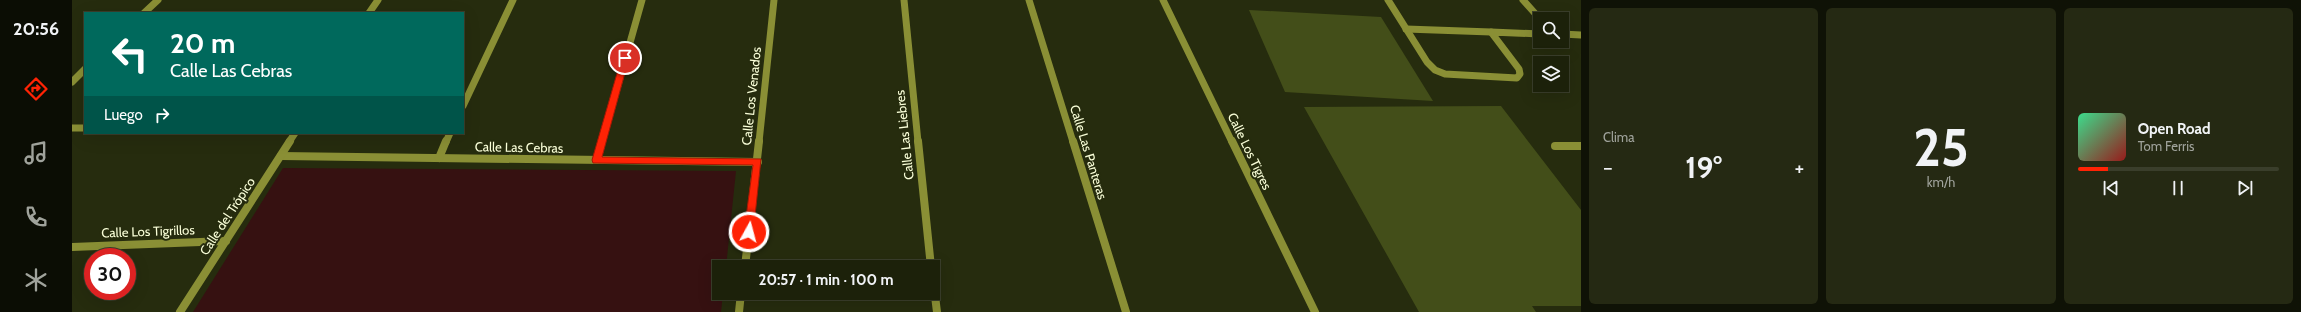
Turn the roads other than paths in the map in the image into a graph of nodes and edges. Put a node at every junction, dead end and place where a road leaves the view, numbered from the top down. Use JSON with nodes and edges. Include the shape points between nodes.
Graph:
{"nodes":[{"id":1,"x":158,"y":0,"type":"edge"},
{"id":2,"x":378,"y":0,"type":"edge"},
{"id":3,"x":513,"y":0,"type":"edge"},
{"id":4,"x":642,"y":0,"type":"edge"},
{"id":5,"x":774,"y":0,"type":"edge"},
{"id":6,"x":904,"y":0,"type":"edge"},
{"id":7,"x":1029,"y":0,"type":"edge"},
{"id":8,"x":1163,"y":0,"type":"edge"},
{"id":9,"x":1388,"y":0,"type":"edge"},
{"id":10,"x":1523,"y":0,"type":"edge"},
{"id":11,"x":145,"y":12,"type":"edge"},
{"id":12,"x":370,"y":12,"type":"edge"},
{"id":13,"x":1533,"y":12,"type":"edge"},
{"id":14,"x":1406,"y":29,"type":"junction"},
{"id":15,"x":1491,"y":32,"type":"junction"},
{"id":16,"x":1533,"y":34,"type":"edge"},
{"id":17,"x":1569,"y":34,"type":"edge"},
{"id":18,"x":1581,"y":35,"type":"edge"},
{"id":19,"x":84,"y":70,"type":"edge"},
{"id":20,"x":72,"y":82,"type":"edge"},
{"id":21,"x":464,"y":104,"type":"edge"},
{"id":22,"x":72,"y":128,"type":"edge"},
{"id":23,"x":84,"y":128,"type":"edge"},
{"id":24,"x":294,"y":134,"type":"edge"},
{"id":25,"x":450,"y":134,"type":"edge"},
{"id":26,"x":1555,"y":146,"type":"dead end"},
{"id":27,"x":1581,"y":146,"type":"edge"},
{"id":28,"x":281,"y":156,"type":"junction"},
{"id":29,"x":439,"y":158,"type":"junction"},
{"id":30,"x":597,"y":160,"type":"junction"},
{"id":31,"x":758,"y":162,"type":"junction"},
{"id":32,"x":226,"y":241,"type":"junction"},
{"id":33,"x":72,"y":247,"type":"edge"},
{"id":34,"x":746,"y":260,"type":"edge"},
{"id":35,"x":931,"y":260,"type":"edge"},
{"id":36,"x":740,"y":300,"type":"edge"},
{"id":37,"x":936,"y":300,"type":"edge"},
{"id":38,"x":180,"y":312,"type":"edge"},
{"id":39,"x":739,"y":312,"type":"edge"},
{"id":40,"x":937,"y":312,"type":"edge"},
{"id":41,"x":1126,"y":312,"type":"edge"},
{"id":42,"x":1315,"y":312,"type":"edge"}],
"edges":[{"from":1,"to":11,"type":"street"},
{"from":2,"to":12,"type":"street"},
{"from":3,"to":21,"type":"street"},
{"from":4,"to":30,"type":"street"},
{"from":5,"to":31,"type":"street","name":"Calle Los Venados"},
{"from":6,"to":35,"type":"street","name":"Calle Las Liebres"},
{"from":7,"to":41,"type":"street","name":"Calle Las Panteras"},
{"from":8,"to":42,"type":"street","name":"Calle Los Tigres"},
{"from":9,"to":14,"type":"street"},
{"from":10,"to":13,"type":"street"},
{"from":14,"to":15,"type":"street"},
{"from":14,"to":15,"type":"street","via":[[1435,70],[1456,76],[1516,78],[1520,74],[1520,68]]},
{"from":15,"to":16,"type":"street"},
{"from":17,"to":18,"type":"street"},
{"from":19,"to":20,"type":"street"},
{"from":22,"to":23,"type":"street"},
{"from":24,"to":28,"type":"street","name":"Calle del Trópico"},
{"from":25,"to":29,"type":"street"},
{"from":26,"to":27,"type":"street"},
{"from":28,"to":29,"type":"street","name":"Calle Las Cebras"},
{"from":28,"to":32,"type":"street","name":"Calle del Trópico"},
{"from":29,"to":30,"type":"street","name":"Calle Las Cebras"},
{"from":30,"to":31,"type":"street","name":"Calle Las Cebras"},
{"from":31,"to":34,"type":"street","name":"Calle Los Venados"},
{"from":32,"to":33,"type":"street","name":"Calle Los Tigrillos"},
{"from":32,"to":38,"type":"street","name":"Calle del Trópico"},
{"from":36,"to":39,"type":"street"},
{"from":37,"to":40,"type":"street"}]}
